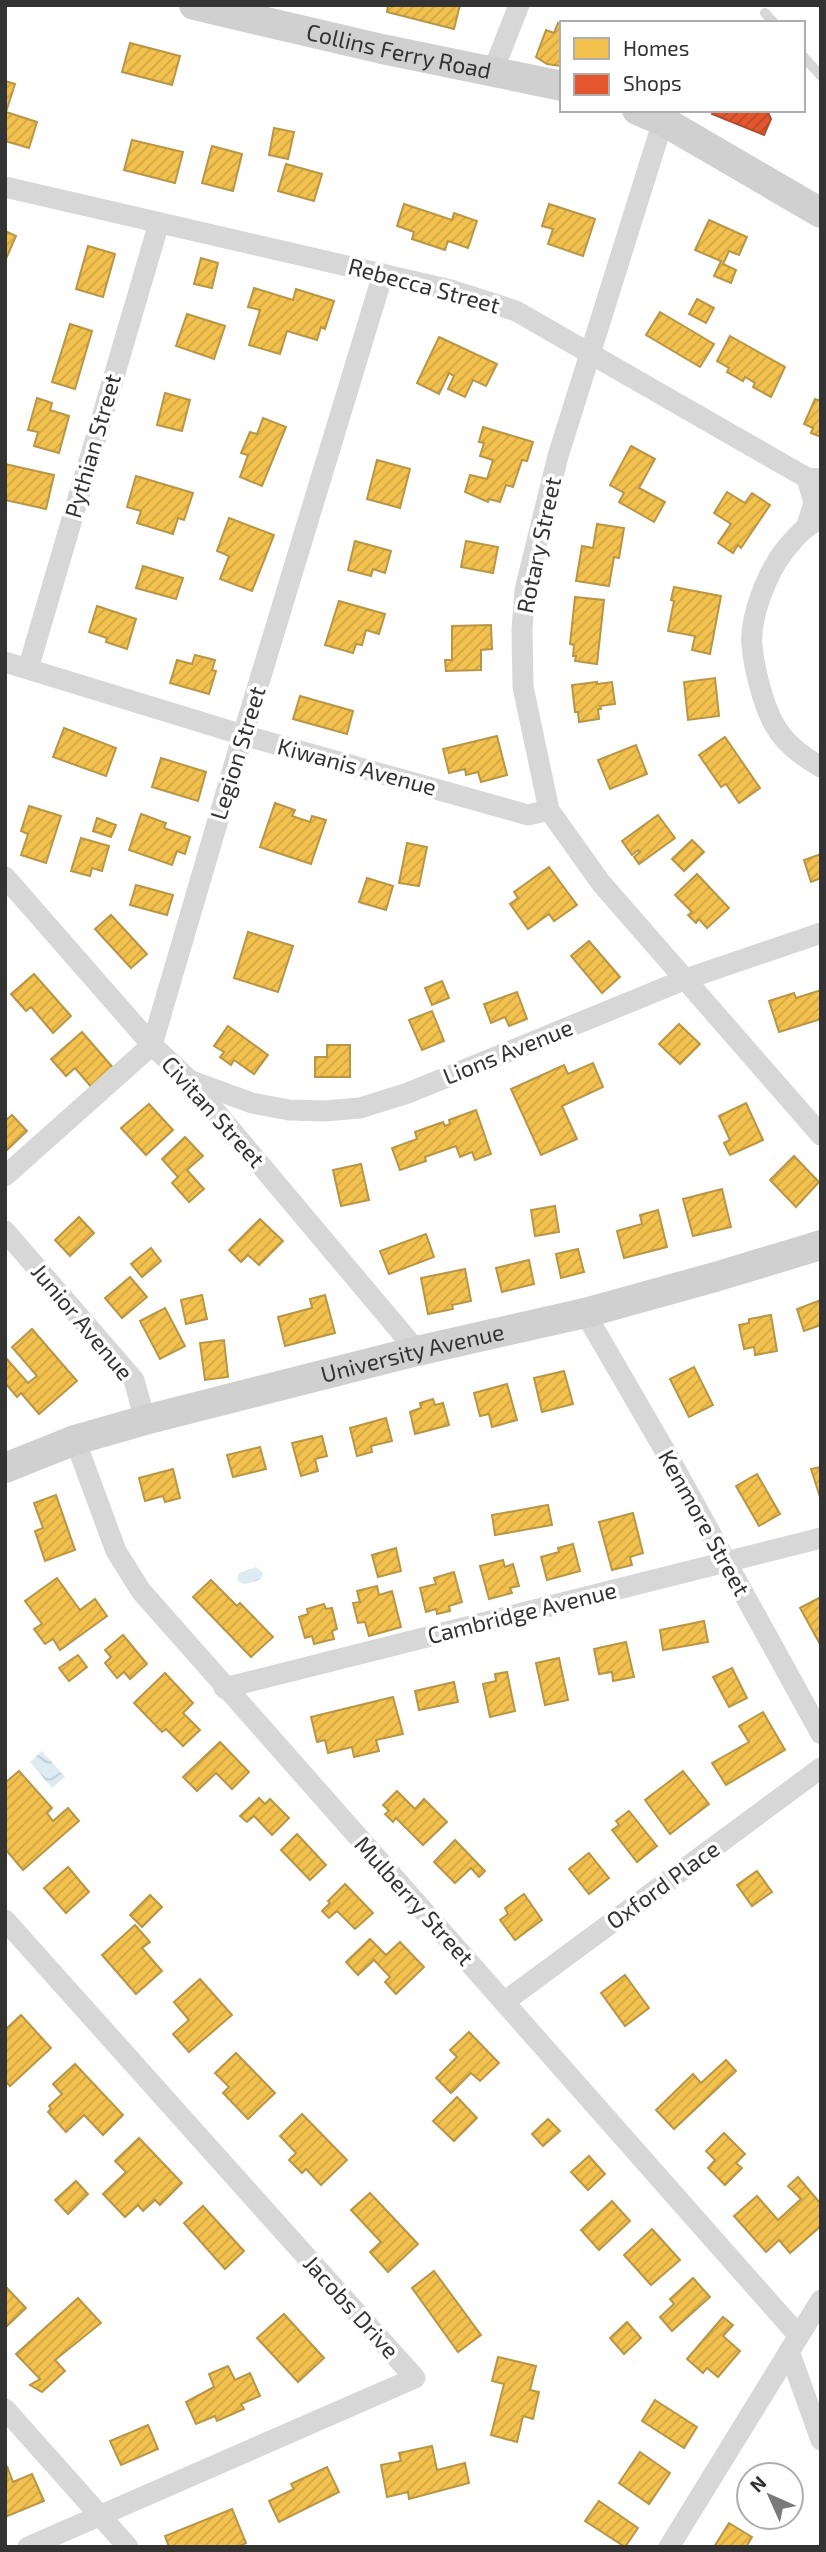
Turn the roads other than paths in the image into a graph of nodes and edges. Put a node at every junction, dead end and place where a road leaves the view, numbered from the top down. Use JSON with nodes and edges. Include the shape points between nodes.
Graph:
{"nodes":[{"id":1,"x":194,"y":5,"type":"edge"},
{"id":2,"x":519,"y":5,"type":"edge"},
{"id":3,"x":765,"y":13,"type":"dead end"},
{"id":4,"x":772,"y":21,"type":"edge"},
{"id":5,"x":805,"y":58,"type":"edge"},
{"id":6,"x":493,"y":71,"type":"junction"},
{"id":7,"x":819,"y":71,"type":"edge"},
{"id":8,"x":560,"y":86,"type":"edge"},
{"id":9,"x":650,"y":116,"type":"edge"},
{"id":10,"x":5,"y":187,"type":"edge"},
{"id":11,"x":821,"y":213,"type":"edge"},
{"id":12,"x":159,"y":223,"type":"junction"},
{"id":13,"x":383,"y":274,"type":"junction"},
{"id":14,"x":590,"y":352,"type":"junction"},
{"id":15,"x":814,"y":478,"type":"edge"},
{"id":16,"x":814,"y":522,"type":"edge"},
{"id":17,"x":5,"y":662,"type":"edge"},
{"id":18,"x":28,"y":669,"type":"junction"},
{"id":19,"x":243,"y":736,"type":"junction"},
{"id":20,"x":821,"y":767,"type":"edge"},
{"id":21,"x":549,"y":810,"type":"junction"},
{"id":22,"x":5,"y":877,"type":"edge"},
{"id":23,"x":821,"y":933,"type":"edge"},
{"id":24,"x":686,"y":979,"type":"junction"},
{"id":25,"x":152,"y":1045,"type":"junction"},
{"id":26,"x":189,"y":1080,"type":"junction"},
{"id":27,"x":264,"y":1105,"type":"junction"},
{"id":28,"x":821,"y":1135,"type":"edge"},
{"id":29,"x":241,"y":1142,"type":"junction"},
{"id":30,"x":5,"y":1176,"type":"edge"},
{"id":31,"x":5,"y":1231,"type":"edge"},
{"id":32,"x":821,"y":1245,"type":"edge"},
{"id":33,"x":585,"y":1313,"type":"junction"},
{"id":34,"x":416,"y":1351,"type":"junction"},
{"id":35,"x":145,"y":1420,"type":"junction"},
{"id":36,"x":75,"y":1440,"type":"junction"},
{"id":37,"x":5,"y":1468,"type":"edge"},
{"id":38,"x":821,"y":1538,"type":"edge"},
{"id":39,"x":726,"y":1562,"type":"junction"},
{"id":40,"x":224,"y":1688,"type":"junction"},
{"id":41,"x":821,"y":1734,"type":"edge"},
{"id":42,"x":821,"y":1768,"type":"edge"},
{"id":43,"x":5,"y":1920,"type":"edge"},
{"id":44,"x":505,"y":2002,"type":"junction"},
{"id":45,"x":821,"y":2300,"type":"edge"},
{"id":46,"x":794,"y":2343,"type":"junction"},
{"id":47,"x":6,"y":2410,"type":"edge"},
{"id":48,"x":821,"y":2440,"type":"edge"},
{"id":49,"x":100,"y":2516,"type":"junction"},
{"id":50,"x":28,"y":2547,"type":"edge"},
{"id":51,"x":128,"y":2547,"type":"edge"},
{"id":52,"x":669,"y":2547,"type":"edge"}],
"edges":[{"from":1,"to":6,"type":"street","name":"Collins Ferry Road"},
{"from":2,"to":6,"type":"street"},
{"from":3,"to":4,"type":"lane"},
{"from":5,"to":7,"type":"lane"},
{"from":6,"to":8,"type":"street","name":"Collins Ferry Road"},
{"from":9,"to":11,"type":"street"},
{"from":9,"to":14,"type":"street","name":"Rotary Street"},
{"from":10,"to":12,"type":"street","name":"Rebecca Street"},
{"from":12,"to":13,"type":"street","name":"Rebecca Street"},
{"from":12,"to":18,"type":"street","name":"Pythian Street"},
{"from":13,"to":14,"type":"street","name":"Rebecca Street","via":[[516,311]]},
{"from":13,"to":19,"type":"street","name":"Legion Street"},
{"from":14,"to":15,"type":"street","name":"Rebecca Street"},
{"from":14,"to":21,"type":"street","name":"Rotary Street","via":[[525,590],[523,687]]},
{"from":15,"to":16,"type":"street"},
{"from":16,"to":20,"type":"street","via":[[775,563],[759,600],[751,644],[774,724],[800,755]]},
{"from":17,"to":18,"type":"street","name":"Kiwanis Avenue"},
{"from":18,"to":19,"type":"street","name":"Kiwanis Avenue"},
{"from":19,"to":21,"type":"street","name":"Kiwanis Avenue","via":[[528,815]]},
{"from":19,"to":25,"type":"street","name":"Legion Street"},
{"from":21,"to":24,"type":"street","name":"Rotary Street","via":[[601,884]]},
{"from":22,"to":25,"type":"street","name":"Civitan Street"},
{"from":23,"to":24,"type":"street","name":"Lions Avenue"},
{"from":24,"to":27,"type":"street","name":"Lions Avenue","via":[[408,1093],[360,1108],[313,1111]]},
{"from":24,"to":28,"type":"street","name":"Rotary Street"},
{"from":25,"to":26,"type":"street","name":"Civitan Street"},
{"from":25,"to":30,"type":"street"},
{"from":26,"to":27,"type":"street","name":"Lions Avenue"},
{"from":26,"to":29,"type":"street","name":"Civitan Street"},
{"from":27,"to":29,"type":"street","via":[[243,1127]]},
{"from":29,"to":34,"type":"street","name":"Civitan Street"},
{"from":31,"to":35,"type":"street","name":"Junior Avenue","via":[[134,1380]]},
{"from":32,"to":33,"type":"street","name":"University Avenue"},
{"from":33,"to":34,"type":"street","name":"University Avenue"},
{"from":33,"to":39,"type":"street","name":"Kenmore Street"},
{"from":34,"to":35,"type":"street","name":"University Avenue"},
{"from":35,"to":36,"type":"street","name":"University Avenue"},
{"from":36,"to":37,"type":"street","name":"University Avenue"},
{"from":36,"to":40,"type":"street","name":"Mulberry Street","via":[[116,1551],[141,1591]]},
{"from":38,"to":39,"type":"street","name":"Cambridge Avenue"},
{"from":39,"to":40,"type":"street","name":"Cambridge Avenue"},
{"from":39,"to":41,"type":"street","name":"Kenmore Street"},
{"from":40,"to":44,"type":"street","name":"Mulberry Street"},
{"from":42,"to":44,"type":"street","name":"Oxford Place"},
{"from":43,"to":49,"type":"street","name":"Jacobs Drive","via":[[415,2378]]},
{"from":44,"to":46,"type":"street","name":"Mulberry Street"},
{"from":45,"to":46,"type":"street"},
{"from":46,"to":48,"type":"street","name":"Mulberry Street"},
{"from":46,"to":52,"type":"street"},
{"from":47,"to":49,"type":"street"},
{"from":49,"to":50,"type":"street","name":"Jacobs Drive"},
{"from":49,"to":51,"type":"street"}]}
